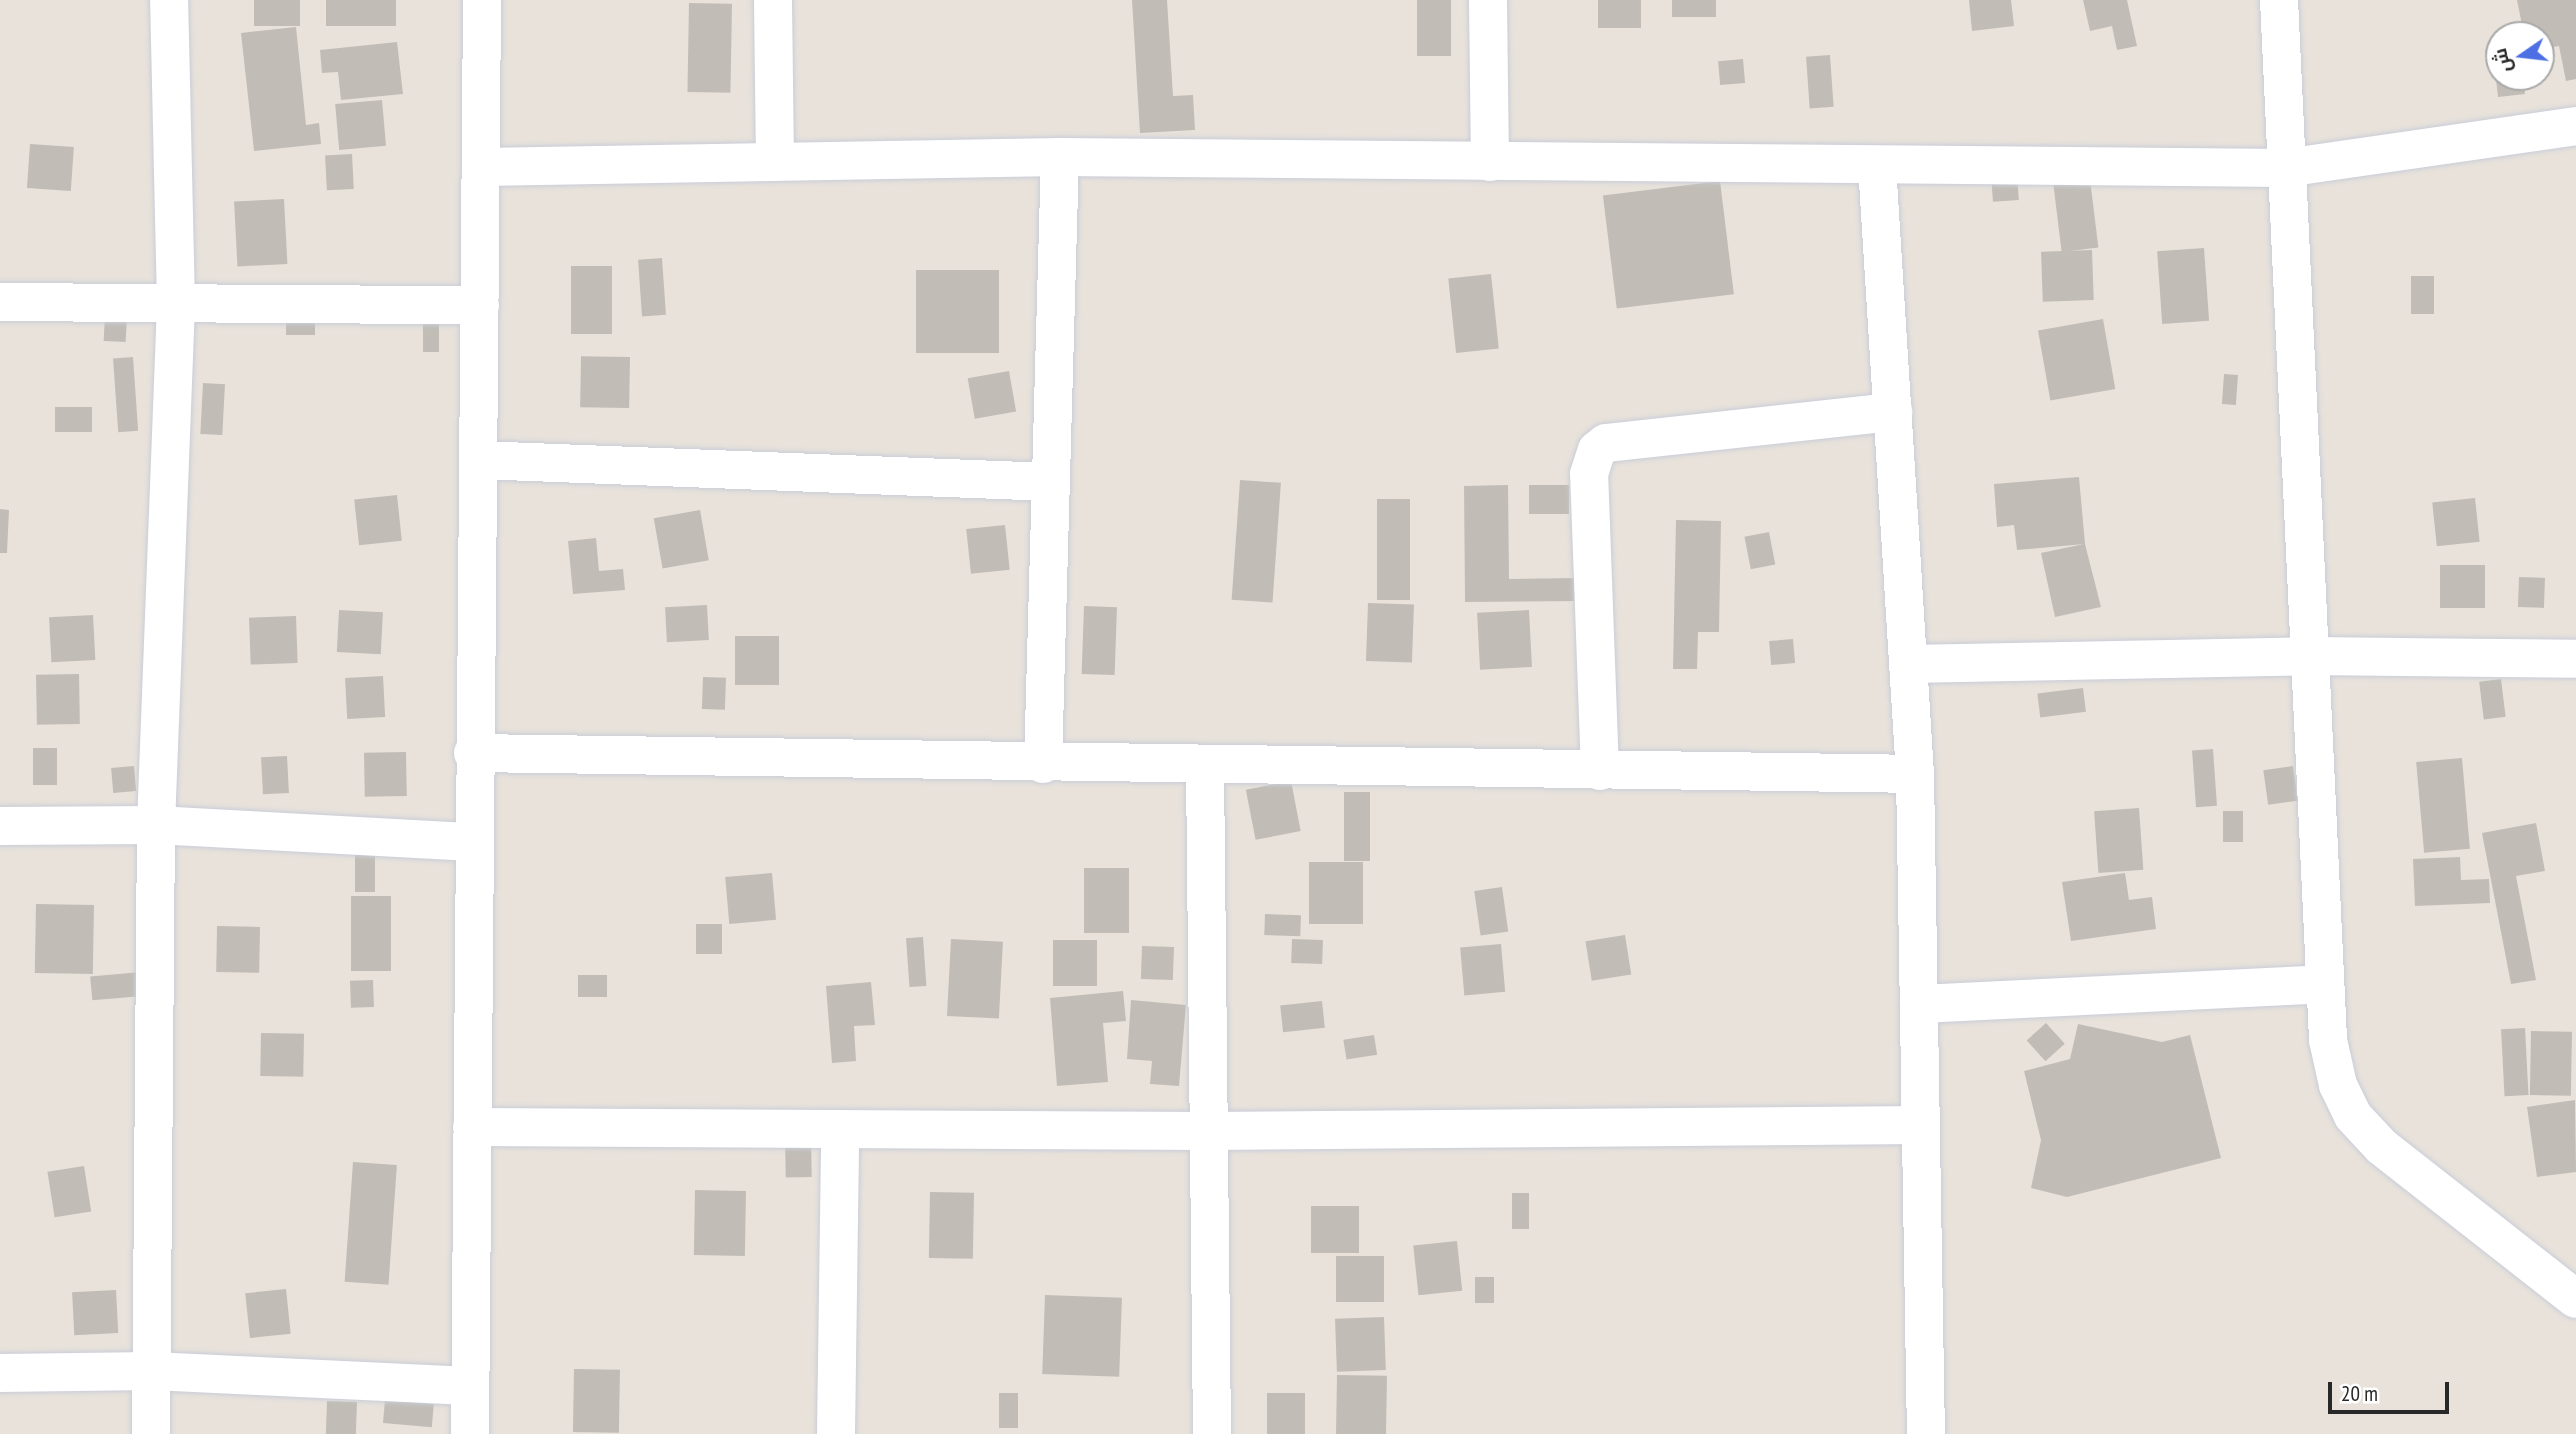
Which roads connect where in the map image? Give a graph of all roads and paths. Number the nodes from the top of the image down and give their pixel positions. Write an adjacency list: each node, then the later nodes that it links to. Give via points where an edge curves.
1 (169, 0): 14 (street)
2 (482, 0): 11 (street)
3 (773, 0): 8 (street)
4 (1488, 0): 9 (street)
5 (2278, 0): 12 (street)
6 (2576, 126): 12 (street)
7 (1059, 157): 8 (street); 9 (street); 18 (street)
8 (775, 159): 11 (street)
9 (1490, 162): 10 (street)
10 (1877, 165): 12 (street); 16 (street)
11 (482, 167): 15 (street)
12 (2286, 169): 19 (street)
13 (0, 302): 14 (street)
14 (176, 303): 15 (street); 27 (street)
15 (480, 305): 17 (street)
16 (1893, 412): 21 (street); 25 (street, via 1606,443 1597,450 1589,474)
17 (478, 460): 18 (street); 22 (street)
18 (1051, 482): 23 (street)
19 (2311, 656): 20 (street); 21 (street); 30 (street)
20 (2576, 659)
21 (1909, 664): 26 (street)
22 (473, 753): 23 (street); 29 (street)
23 (1043, 764): 24 (street)
24 (1205, 767): 25 (street); 35 (street)
25 (1600, 771): 26 (street)
26 (1915, 774): 31 (street)
27 (156, 825): 28 (street); 29 (street); 37 (street)
28 (0, 826)
29 (473, 842): 33 (street)
30 (2325, 984): 31 (street); 36 (street, via 2328,1040 2353,1116 2382,1147)
31 (1919, 1004): 32 (street)
32 (1921, 1125): 35 (street); 44 (street)
33 (472, 1127): 34 (street); 39 (street)
34 (840, 1129): 35 (street); 42 (street)
35 (1209, 1131): 43 (street)
36 (2576, 1299)
37 (152, 1371): 38 (street); 39 (street); 40 (street)
38 (0, 1373)
39 (470, 1386): 41 (street)
40 (150, 1434)
41 (470, 1434)
42 (836, 1434)
43 (1212, 1434)
44 (1926, 1434)

